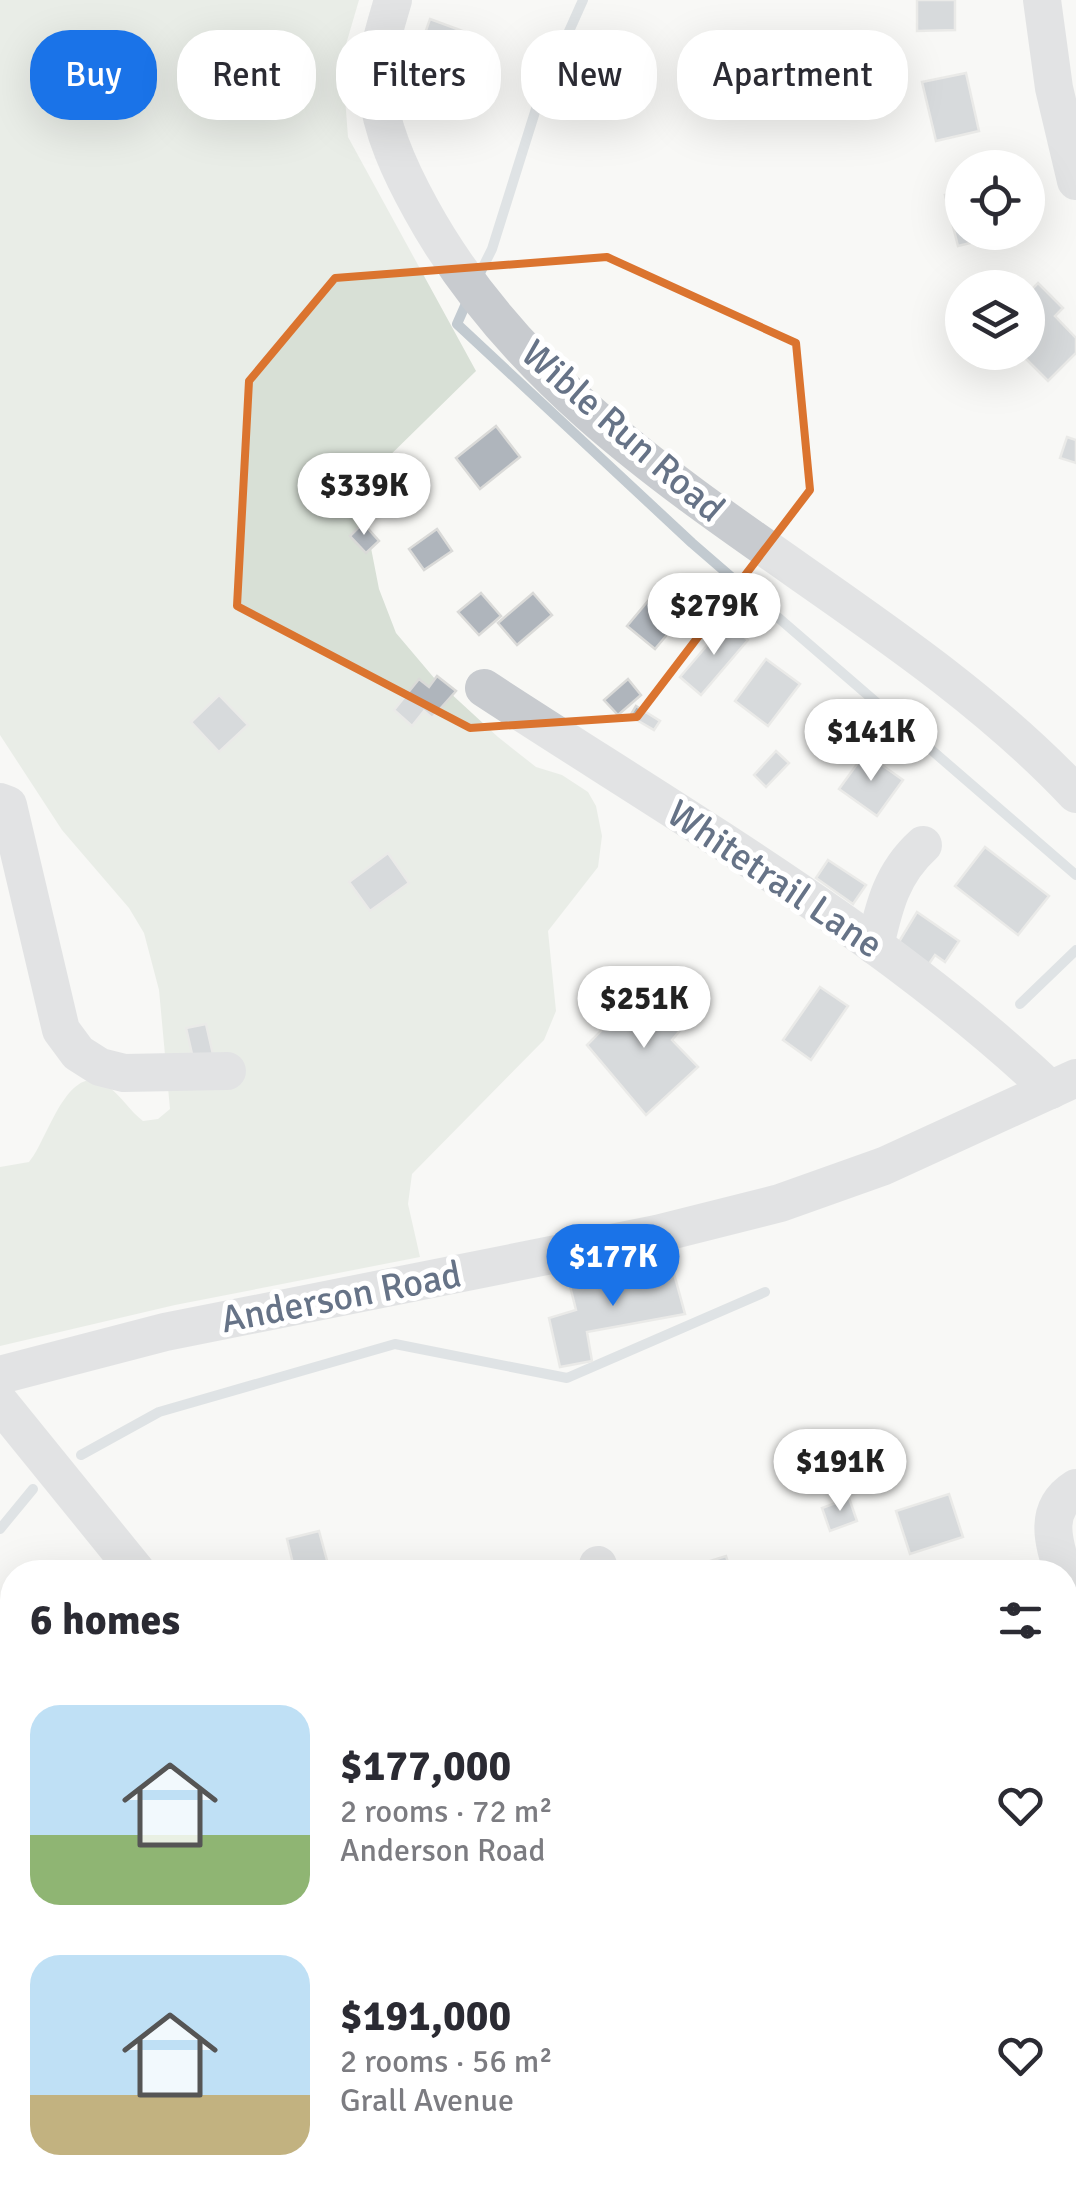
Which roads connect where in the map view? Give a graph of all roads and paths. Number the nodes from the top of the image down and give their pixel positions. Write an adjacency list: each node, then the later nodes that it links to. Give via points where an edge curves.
1 (393, 0): 5 (street, Wible Run Road, via 376,86 382,117 411,191 459,270 512,336 624,442 980,702)
2 (1042, 0): 3 (street)
3 (1076, 181)
4 (484, 688): 8 (street, Whitetrail Lane, via 741,851)
5 (1076, 794)
6 (0, 802): 9 (street, via 8,805 17,834 61,1030 78,1053 124,1073)
7 (924, 845): 8 (street, via 904,862 886,898)
8 (874, 946): 10 (street, Whitetrail Lane, via 1012,1053)
9 (227, 1071)
10 (1064, 1084): 11 (street, Anderson Road, via 884,1166 780,1204 165,1332)
11 (0, 1375)
12 (0, 1403): 14 (street)
13 (1076, 1488): 15 (street, via 1052,1524)
14 (110, 1556)
15 (1060, 1560)

